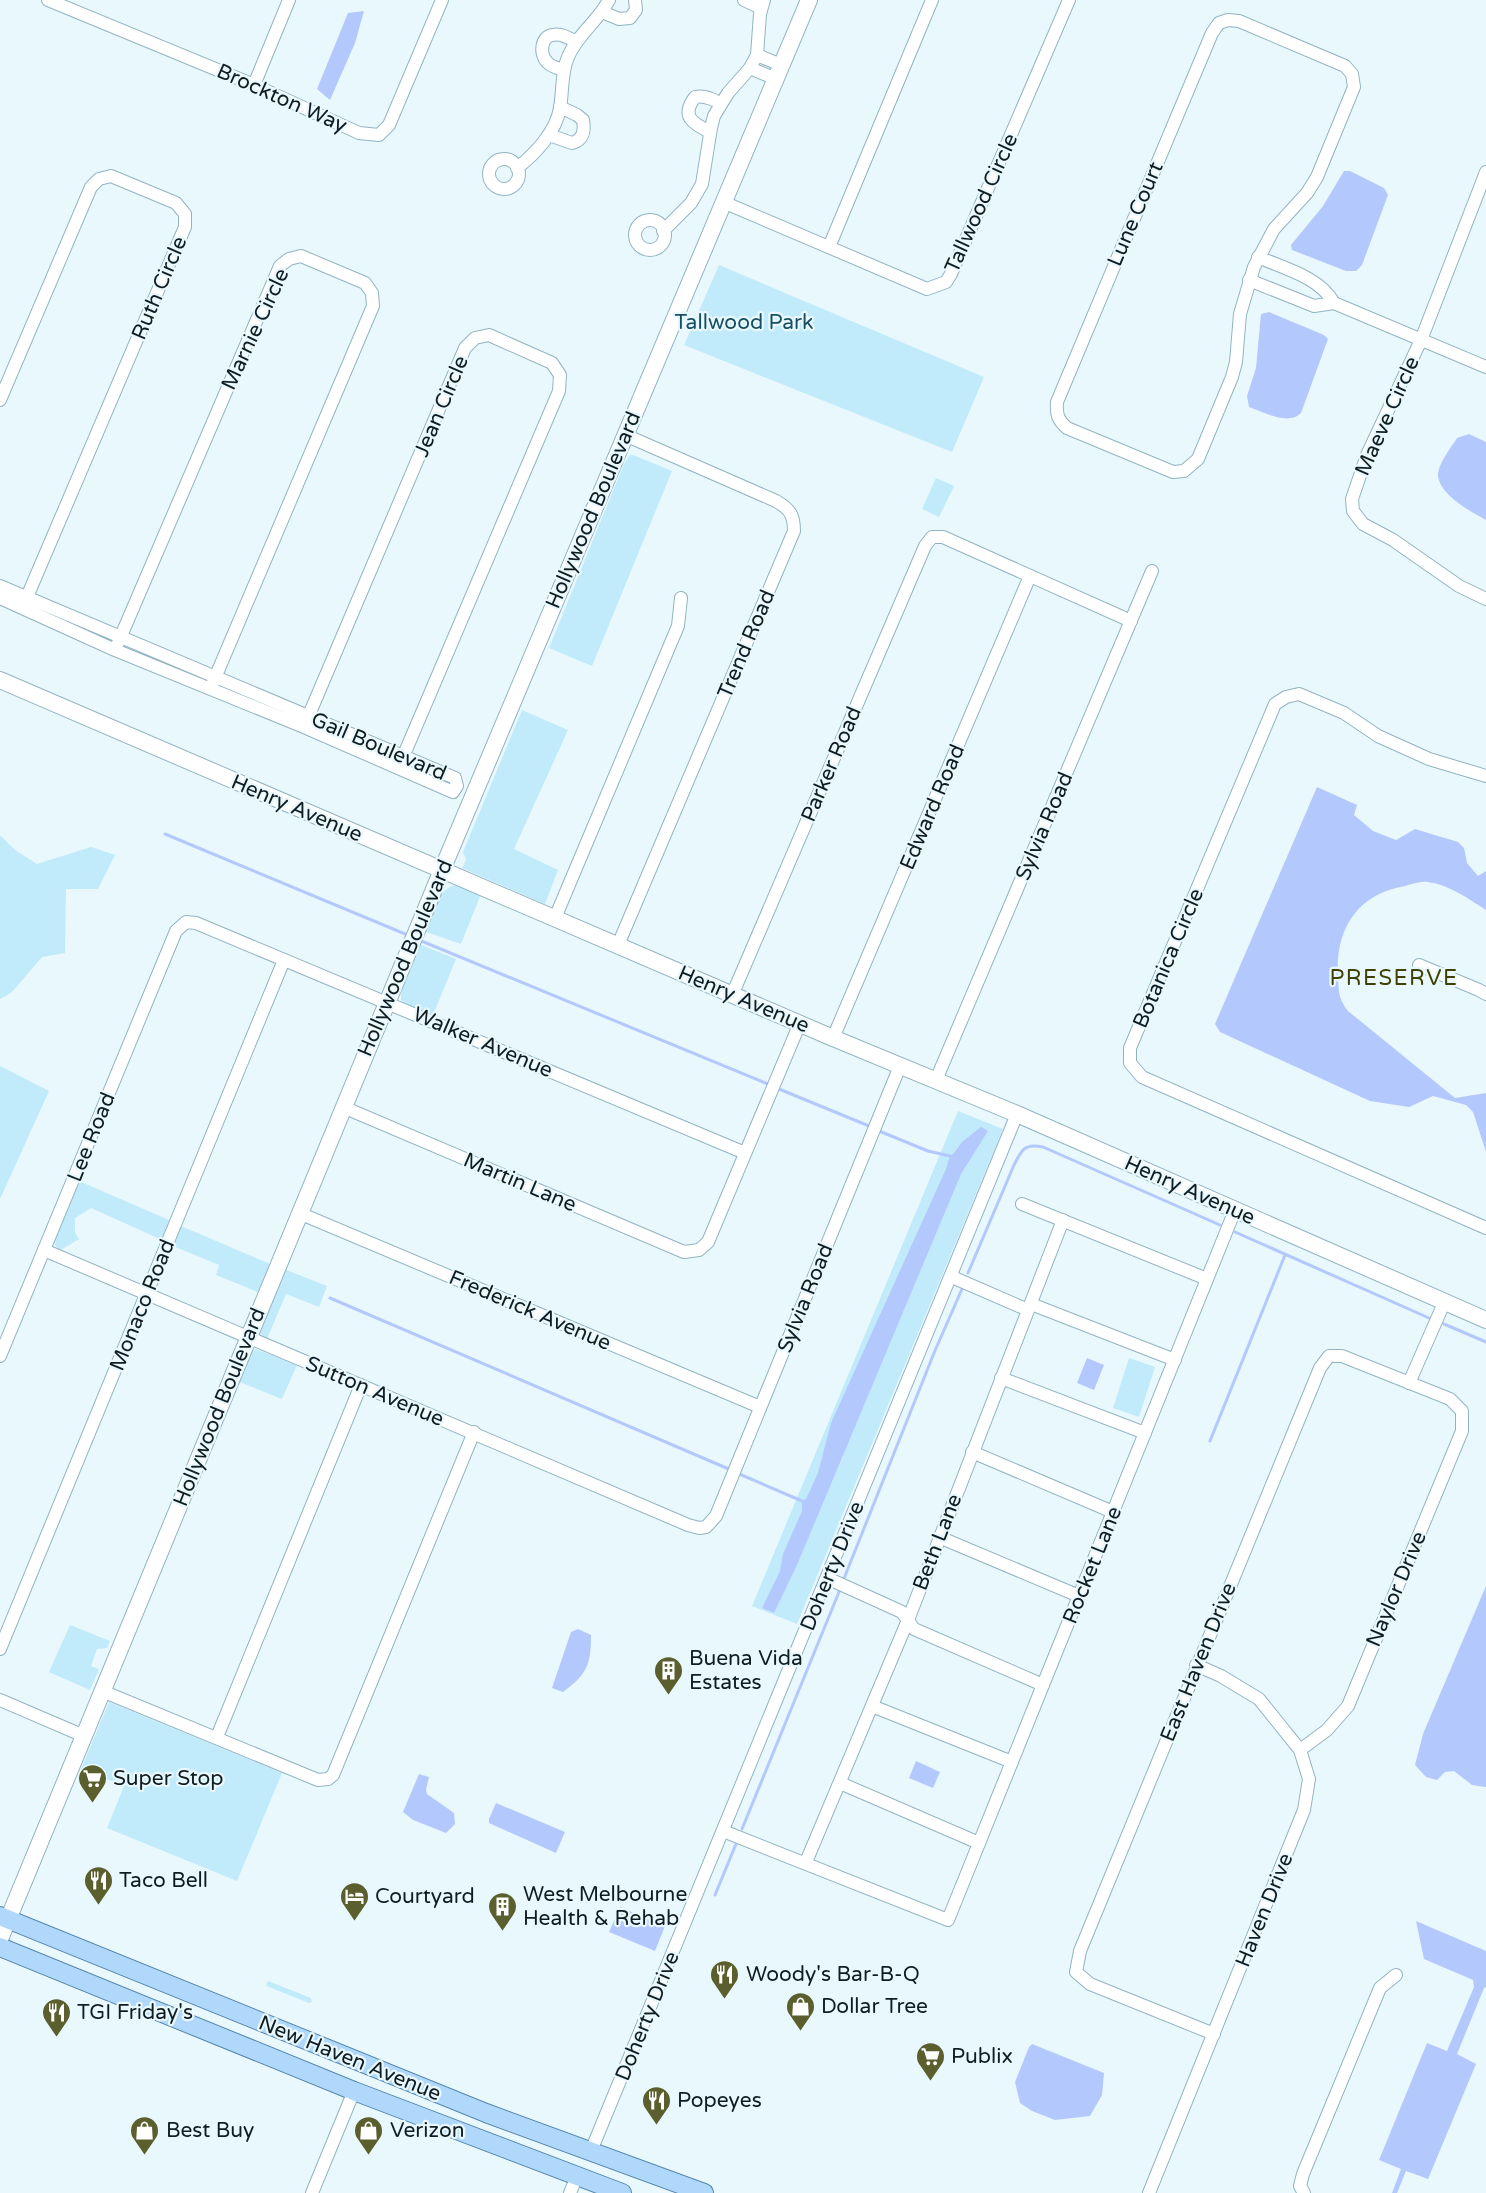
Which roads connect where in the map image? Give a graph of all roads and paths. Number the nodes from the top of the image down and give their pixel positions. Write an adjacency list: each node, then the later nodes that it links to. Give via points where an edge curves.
1 (48, 0): 17 (street, Brockton Way)
2 (289, 0): 17 (street)
3 (442, 0): 17 (street, Brockton Way, via 389,125 379,135 359,133)
4 (609, 0): 11 (street)
5 (635, 0): 11 (street, via 636,10 630,18 619,19)
6 (744, 0): 10 (street)
7 (809, 0): 16 (street, Hollywood Boulevard)
8 (932, 0): 26 (street)
9 (1069, 0): 26 (street, Tallwood Circle, via 946,282 927,289)
10 (763, 4): 13 (street)
11 (602, 12): 12 (street)
12 (576, 42): 15 (street); 15 (street, via 554,34 543,44 548,64)
13 (757, 55): 14 (street); 16 (street)
14 (750, 68): 16 (street); 18 (street)
15 (564, 70): 19 (street)
16 (778, 72): 24 (street, Hollywood Boulevard)
17 (254, 85)
18 (721, 104): 20 (street); 20 (street, via 700,96 689,107 691,121)
19 (560, 107): 21 (street); 21 (street, via 583,120 583,135 572,143)
20 (710, 132): 25 (street, via 702,184 691,203)
21 (549, 135): 22 (street)
22 (517, 168)
23 (1486, 171): 30 (street, Maeve Circle)
24 (723, 202): 26 (street, Tallwood Circle); 33 (street, Hollywood Boulevard)
25 (663, 231)
26 (829, 247)
27 (1258, 257): 28 (street, Lune Court); 28 (street, Lune Court, via 1274,229 1317,177 1354,87 1352,74 1345,66 1239,21 1228,20 1219,23 1212,33 1057,402 1058,420 1067,429 1173,472 1191,466 1198,459 1232,377); 29 (street, via 1315,282)
28 (1249, 280): 29 (street, via 1314,306)
29 (1334, 303): 30 (street)
30 (1421, 340): 31 (street); 39 (street, Maeve Circle, via 1367,454 1352,499 1353,512 1363,524)
31 (1486, 367)
32 (0, 400): 40 (street, Ruth Circle, via 91,187 99,179 111,176 176,203 185,214 185,227)
33 (625, 435): 49 (street, Hollywood Boulevard); 52 (street, Trend Road, via 776,501 794,517 794,531)
34 (1152, 571): 41 (street, Sylvia Road)
35 (1030, 576): 41 (street); 55 (street, Parker Road, via 943,537 932,537 925,546); 59 (street, Edward Road)
36 (0, 586): 40 (street, Gail Boulevard)
37 (681, 597): 50 (street, via 678,626)
38 (0, 598): 40 (street, Gail Boulevard)
39 (1486, 599)
40 (24, 603): 42 (street, Gail Boulevard); 43 (street, Gail Boulevard)
41 (1131, 621): 61 (street, Sylvia Road)
42 (121, 637): 43 (street, Marnie Circle); 45 (street, Gail Boulevard); 45 (street, Marnie Circle, via 280,266 301,256 365,283 372,293 373,306)
43 (115, 650): 45 (street, Gail Boulevard)
44 (0, 680): 49 (street, Henry Avenue)
45 (213, 683): 46 (street, Gail Boulevard)
46 (306, 722): 47 (street, Gail Boulevard); 47 (street, Jean Circle, via 465,348 475,338 489,335 552,363 560,375 559,391)
47 (401, 763)
48 (1486, 776): 69 (street, Botanica Circle, via 1429,759 1378,736 1344,713 1299,694 1275,704 1130,1048 1130,1063 1142,1077)
49 (442, 870): 50 (street, Henry Avenue); 57 (street, Hollywood Boulevard)
50 (555, 918): 52 (street, Henry Avenue)
51 (186, 922): 53 (street, Walker Avenue); 70 (street, Lee Road, via 176,930)
52 (618, 945): 55 (street, Henry Avenue)
53 (284, 960): 57 (street, Walker Avenue); 73 (street, Monaco Road)
54 (1419, 965): 56 (street)
55 (733, 993): 58 (street, Henry Avenue)
56 (1486, 994)
57 (388, 1002): 62 (street, Hollywood Boulevard); 64 (street, Walker Avenue)
58 (800, 1023): 59 (street, Henry Avenue); 64 (street)
59 (833, 1038): 60 (street, Henry Avenue)
60 (900, 1066): 61 (street, Henry Avenue); 83 (street, Sylvia Road)
61 (936, 1080): 63 (street, Henry Avenue)
62 (343, 1107): 64 (street, Martin Lane, via 684,1251 699,1250 708,1242); 67 (street, Hollywood Boulevard)
63 (1017, 1114): 66 (street, Henry Avenue); 71 (street, Doherty Drive)
64 (745, 1154)
65 (1022, 1203): 68 (street)
66 (1235, 1210): 72 (street, Rocket Lane); 74 (street, Henry Avenue)
67 (299, 1213): 77 (street, Hollywood Boulevard); 83 (street, Frederick Avenue)
68 (1063, 1220): 72 (street); 75 (street, Beth Lane)
69 (1486, 1228)
70 (44, 1250): 73 (street, Sutton Avenue); 78 (street, Lee Road)
71 (952, 1277): 75 (street); 90 (street, Doherty Drive)
72 (1207, 1279): 79 (street, Rocket Lane)
73 (146, 1293): 77 (street, Sutton Avenue); 93 (street, Monaco Road)
74 (1444, 1303): 76 (street, Henry Avenue); 81 (street)
75 (1029, 1307): 79 (street); 80 (street, Beth Lane)
76 (1486, 1320)
77 (248, 1337): 82 (street, Sutton Avenue); 96 (street, Hollywood Boulevard)
78 (0, 1356)
79 (1175, 1360): 85 (street, Rocket Lane)
80 (1001, 1377): 85 (street); 86 (street, Beth Lane)
81 (1409, 1383): 94 (street, East Haven Drive, via 1342,1356 1329,1356 1320,1368); 101 (street, Naylor Drive, via 1450,1399 1462,1411 1462,1431 1348,1706 1327,1730)
82 (361, 1385): 84 (street, Sutton Avenue); 100 (street)
83 (760, 1407): 88 (street, Sylvia Road, via 716,1516)
84 (474, 1432): 88 (street, Sutton Avenue, via 688,1525); 100 (street, via 333,1774 318,1780)
85 (1145, 1433): 87 (street, Rocket Lane)
86 (972, 1452): 87 (street); 89 (street, Beth Lane)
87 (1113, 1512): 91 (street, Rocket Lane)
88 (706, 1527)
89 (939, 1537): 91 (street); 92 (street, Beth Lane)
90 (827, 1578): 92 (street, via 902,1612); 104 (street, Doherty Drive)
91 (1079, 1596): 95 (street, Rocket Lane)
92 (908, 1620): 95 (street, via 915,1629); 98 (street, Beth Lane)
93 (0, 1649)
94 (1196, 1665): 101 (street, Haven Drive, via 1259,1699); 111 (street, East Haven Drive, via 1080,1951 1076,1972 1090,1984)
95 (1043, 1685): 102 (street, Rocket Lane)
96 (102, 1691): 99 (street, Hollywood Boulevard); 100 (street)
97 (0, 1700): 99 (street)
98 (872, 1706): 102 (street); 103 (street, Beth Lane)
99 (84, 1736): 107 (street, Hollywood Boulevard)
100 (217, 1737)
101 (1300, 1750): 111 (street, Haven Drive, via 1309,1779 1304,1810)
102 (1012, 1762): 105 (street, Rocket Lane)
103 (840, 1783): 105 (street); 106 (street, Beth Lane)
104 (723, 1830): 106 (street); 116 (street, Doherty Drive)
105 (979, 1843): 106 (street, Rocket Lane, via 948,1920)
106 (806, 1862)
107 (4, 1917): 108 (street, Hollywood Boulevard); 112 (main road, New Haven Avenue)
108 (0, 1939)
109 (0, 1947): 114 (main road, New Haven Avenue)
110 (1396, 1975): 124 (street, via 1380,1988 1303,2174 1300,2186)
111 (1214, 2034): 123 (street, Haven Drive)
112 (368, 2066): 113 (main road, New Haven Avenue); 114 (main road, via 350,2076)
113 (394, 2076): 115 (main road, via 363,2082); 116 (main road, New Haven Avenue)
114 (327, 2079): 115 (main road, New Haven Avenue)
115 (354, 2091): 117 (main road, New Haven Avenue); 120 (street)
116 (591, 2151): 117 (main road, via 567,2163); 118 (main road, New Haven Avenue)
117 (534, 2161): 119 (main road, New Haven Avenue)
118 (626, 2164): 119 (main road, via 587,2168); 122 (main road, New Haven Avenue)
119 (573, 2185): 121 (main road, New Haven Avenue)
120 (312, 2193)
121 (622, 2193)
122 (704, 2193)
123 (1149, 2193)
124 (1304, 2193)

